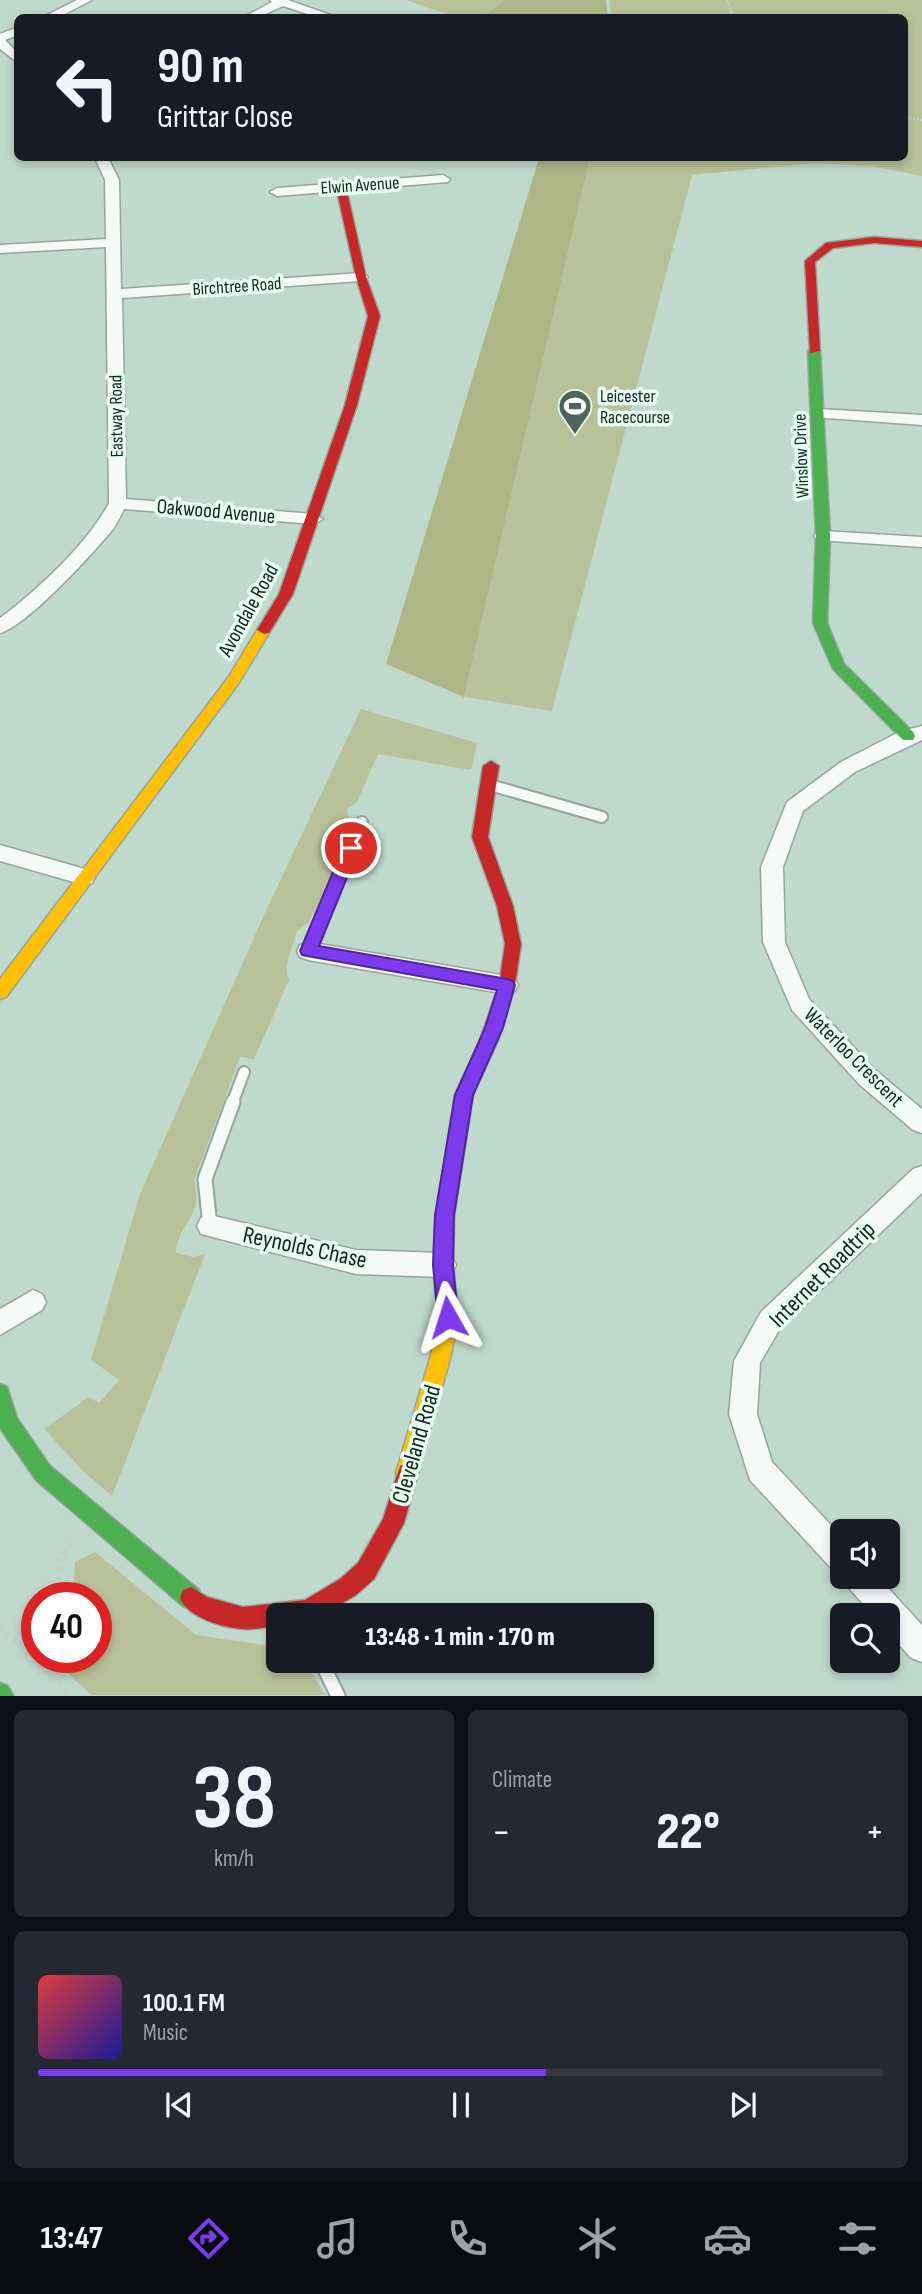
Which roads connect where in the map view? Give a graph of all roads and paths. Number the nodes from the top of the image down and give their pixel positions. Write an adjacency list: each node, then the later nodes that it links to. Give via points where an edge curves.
1 (86, 0): 3 (street)
2 (279, 1): 4 (street); 5 (street)
3 (55, 14)
4 (255, 14)
5 (321, 14)
6 (0, 40): 7 (street)
7 (14, 56)
8 (104, 161): 12 (street, Eastway Road, via 112,180)
9 (443, 179): 10 (street, Elwin Avenue)
10 (341, 187): 11 (street, Elwin Avenue); 15 (street, Avondale Road)
11 (277, 192)
12 (111, 243): 14 (street); 16 (street, Eastway Road)
13 (922, 244): 17 (street, Winslow Drive, via 874,240 830,245 810,261)
14 (0, 249)
15 (361, 277): 16 (street, Birchtree Road); 20 (street, Avondale Road, via 374,316)
16 (114, 294): 19 (street, Eastway Road)
17 (819, 414): 18 (street); 21 (street, Winslow Drive)
18 (922, 420)
19 (117, 503): 20 (street, Oakwood Avenue); 23 (street, via 105,528 28,606)
20 (314, 519): 30 (street, Avondale Road, via 286,594 233,681)
21 (823, 536): 22 (street); 24 (street, Winslow Drive, via 820,623 838,666)
22 (922, 541)
23 (0, 627)
24 (915, 734): 35 (street, Waterloo Crescent, via 848,767 794,807 772,867 774,942 800,1004 867,1077)
25 (491, 766): 26 (street, Cleveland Road)
26 (487, 784): 27 (lane); 32 (street, Cleveland Road, via 480,837 512,934)
27 (603, 817)
28 (362, 822): 31 (lane)
29 (0, 853): 30 (street)
30 (84, 877): 33 (street, Avondale Road)
31 (308, 951): 32 (street)
32 (507, 985): 38 (street, Cleveland Road, via 494,1028 464,1095 445,1215)
33 (0, 992)
34 (244, 1072): 37 (lane, via 205,1179)
35 (922, 1123)
36 (922, 1177): 43 (street, Internet Roadtrip, via 770,1321 747,1361 743,1413 760,1470)
37 (210, 1226): 38 (street, Reynolds Chase, via 356,1262)
38 (443, 1265): 46 (street, Cleveland Road, via 448,1317 441,1355 393,1523 366,1571)
39 (33, 1302): 40 (street)
40 (0, 1322)
41 (0, 1394): 42 (street, Cleveland Road, via 8,1423 43,1474)
42 (91, 1516): 44 (path, via 59,1560); 47 (street, Cleveland Road, via 201,1607 243,1618)
43 (830, 1546)
44 (58, 1582)
45 (869, 1589): 50 (street)
46 (323, 1603)
47 (266, 1616)
48 (0, 1627): 49 (path)
49 (21, 1647)
50 (922, 1647)
51 (47, 1673): 53 (path)
52 (327, 1673): 54 (lane)
53 (70, 1696)
54 (338, 1696)

